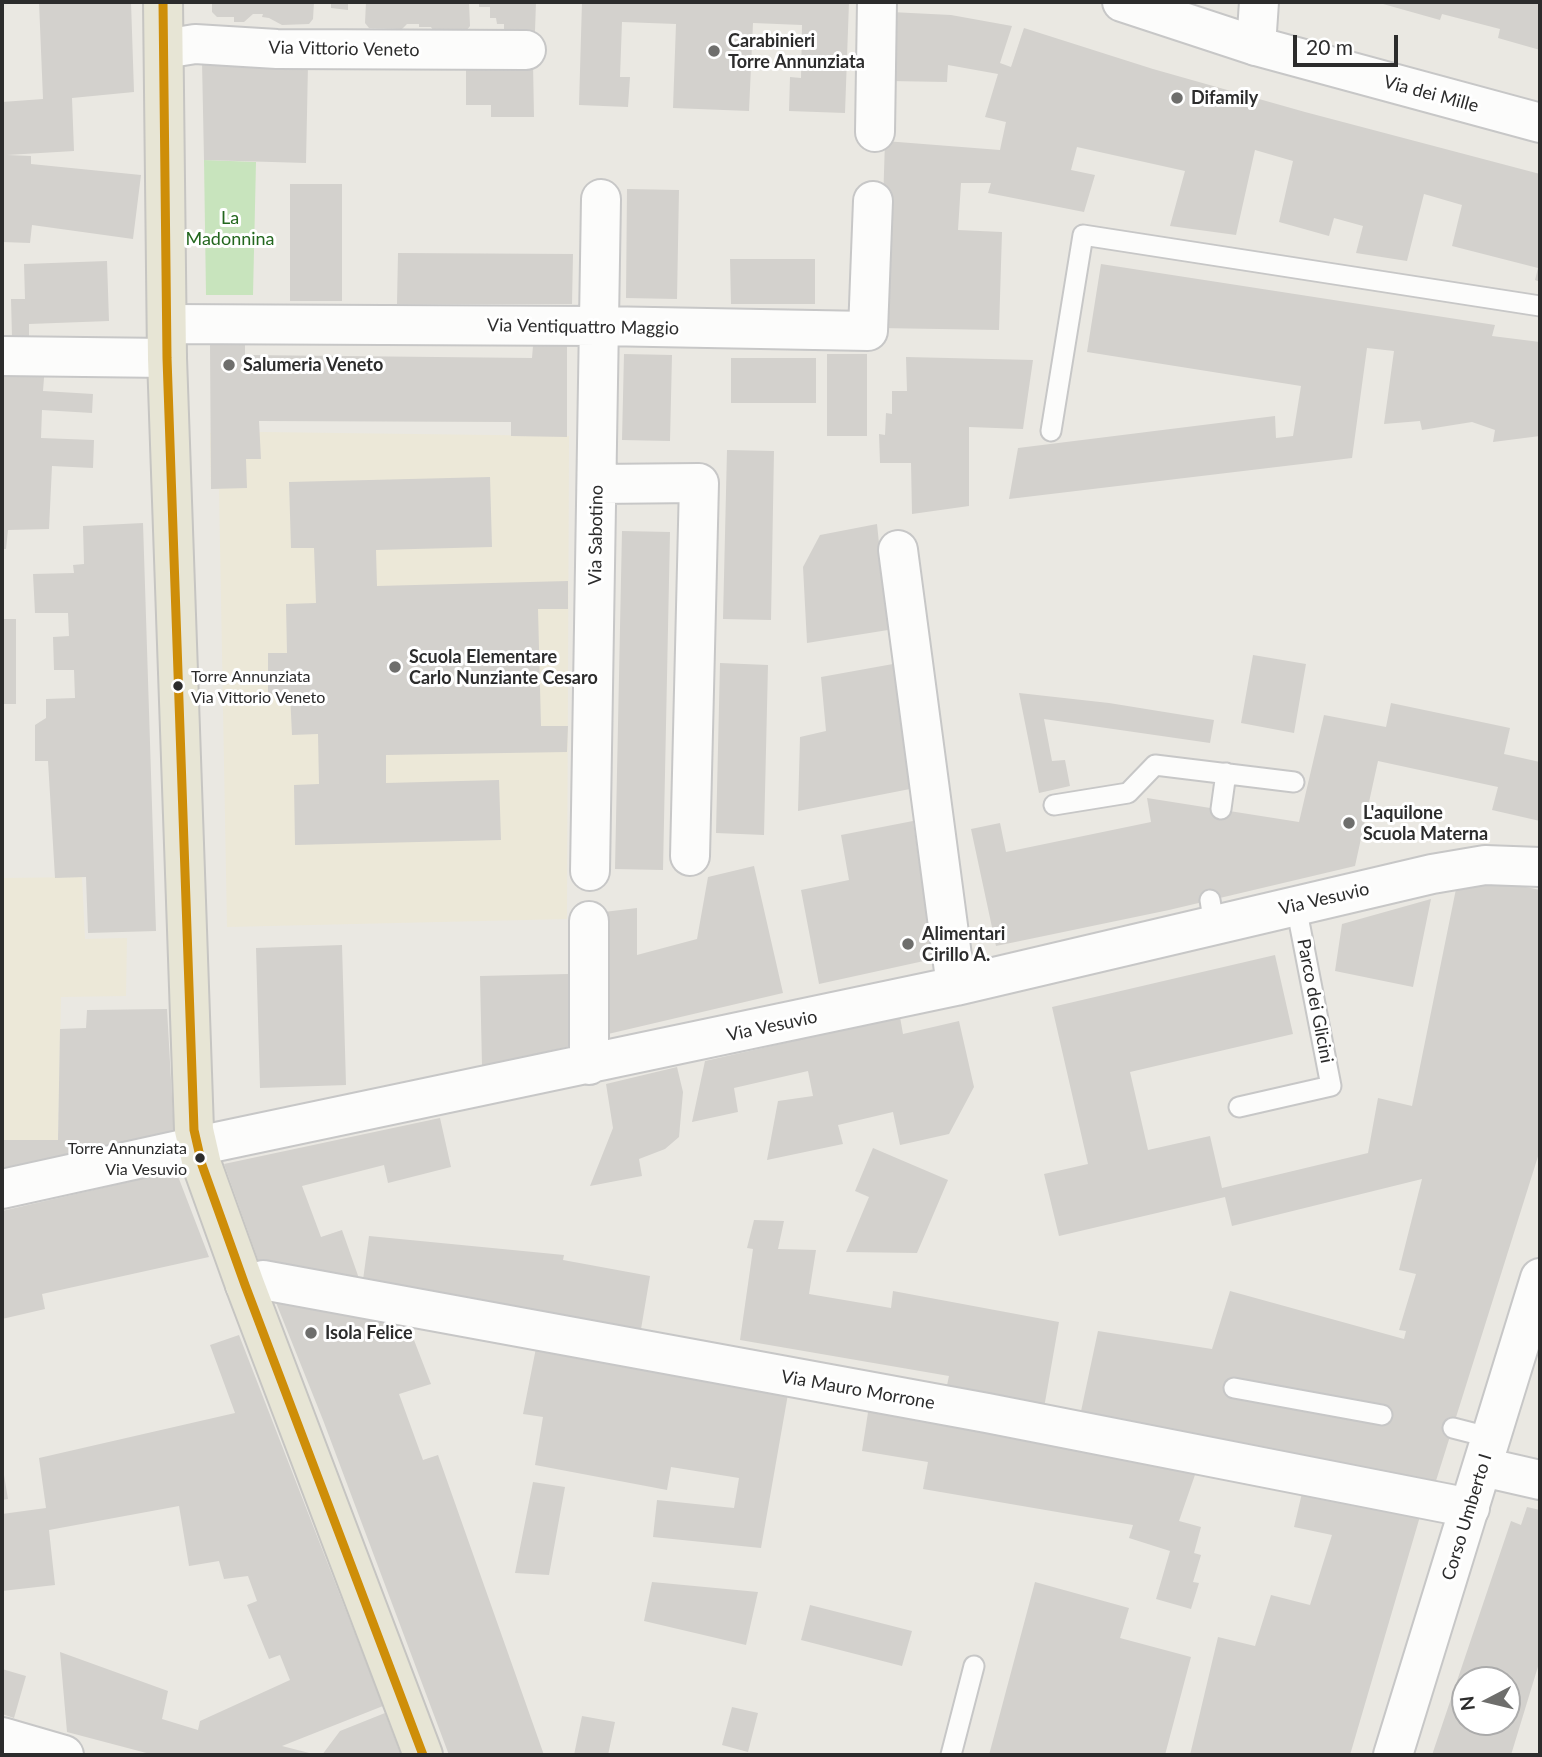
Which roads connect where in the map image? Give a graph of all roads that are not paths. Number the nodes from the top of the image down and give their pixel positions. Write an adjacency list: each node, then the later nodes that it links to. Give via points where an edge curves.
1 (163, 2): 6 (main road)
2 (877, 2): 9 (street)
3 (1122, 2): 5 (street, Via dei Mille)
4 (1259, 2): 5 (street)
5 (1256, 46): 8 (street, Via dei Mille)
6 (164, 49): 7 (street, Via Vittorio Veneto, via 195,44 277,49); 14 (main road)
7 (526, 50)
8 (1540, 123)
9 (875, 132)
10 (601, 199): 13 (street, Via Sabotino)
11 (873, 201): 13 (street, Via Ventiquattro Maggio, via 868,331)
12 (1540, 306): 16 (lane, via 1083,235)
13 (600, 326): 14 (street, Via Ventiquattro Maggio); 17 (street, Via Sabotino)
14 (167, 341): 15 (street, Via Ventiquattro Maggio); 31 (main road)
15 (2, 356)
16 (1051, 431)
17 (597, 484): 23 (street, via 699,483); 25 (street, Via Sabotino)
18 (898, 550): 28 (street)
19 (1226, 774): 20 (lane); 21 (lane, via 1155,765 1128,793); 22 (lane)
20 (1294, 782)
21 (1054, 805)
22 (1221, 809)
23 (690, 856)
24 (1540, 867): 26 (street, Via Vesuvio, via 1485,865)
25 (590, 871)
26 (1296, 906): 28 (street, Via Vesuvio, via 1212,913); 30 (lane, Parco dei Glicini, via 1331,1086)
27 (589, 921): 29 (street)
28 (956, 986): 29 (street, Via Vesuvio)
29 (589, 1065): 31 (street, Via Vesuvio)
30 (1239, 1107)
31 (197, 1146): 32 (street, Via Vesuvio); 34 (main road)
32 (2, 1189)
33 (1540, 1278): 38 (street, Corso Umberto I)
34 (245, 1285): 40 (street, Via Mauro Morrone, via 263,1280); 44 (main road)
35 (1234, 1388): 36 (lane)
36 (1382, 1415)
37 (1453, 1428): 38 (lane)
38 (1488, 1452): 39 (street); 40 (street, Corso Umberto I)
39 (1540, 1480)
40 (1470, 1508): 46 (street, Corso Umberto I)
41 (974, 1666): 45 (lane)
42 (2, 1737): 43 (street)
43 (64, 1755)
44 (423, 1755)
45 (951, 1755)
46 (1393, 1755)

